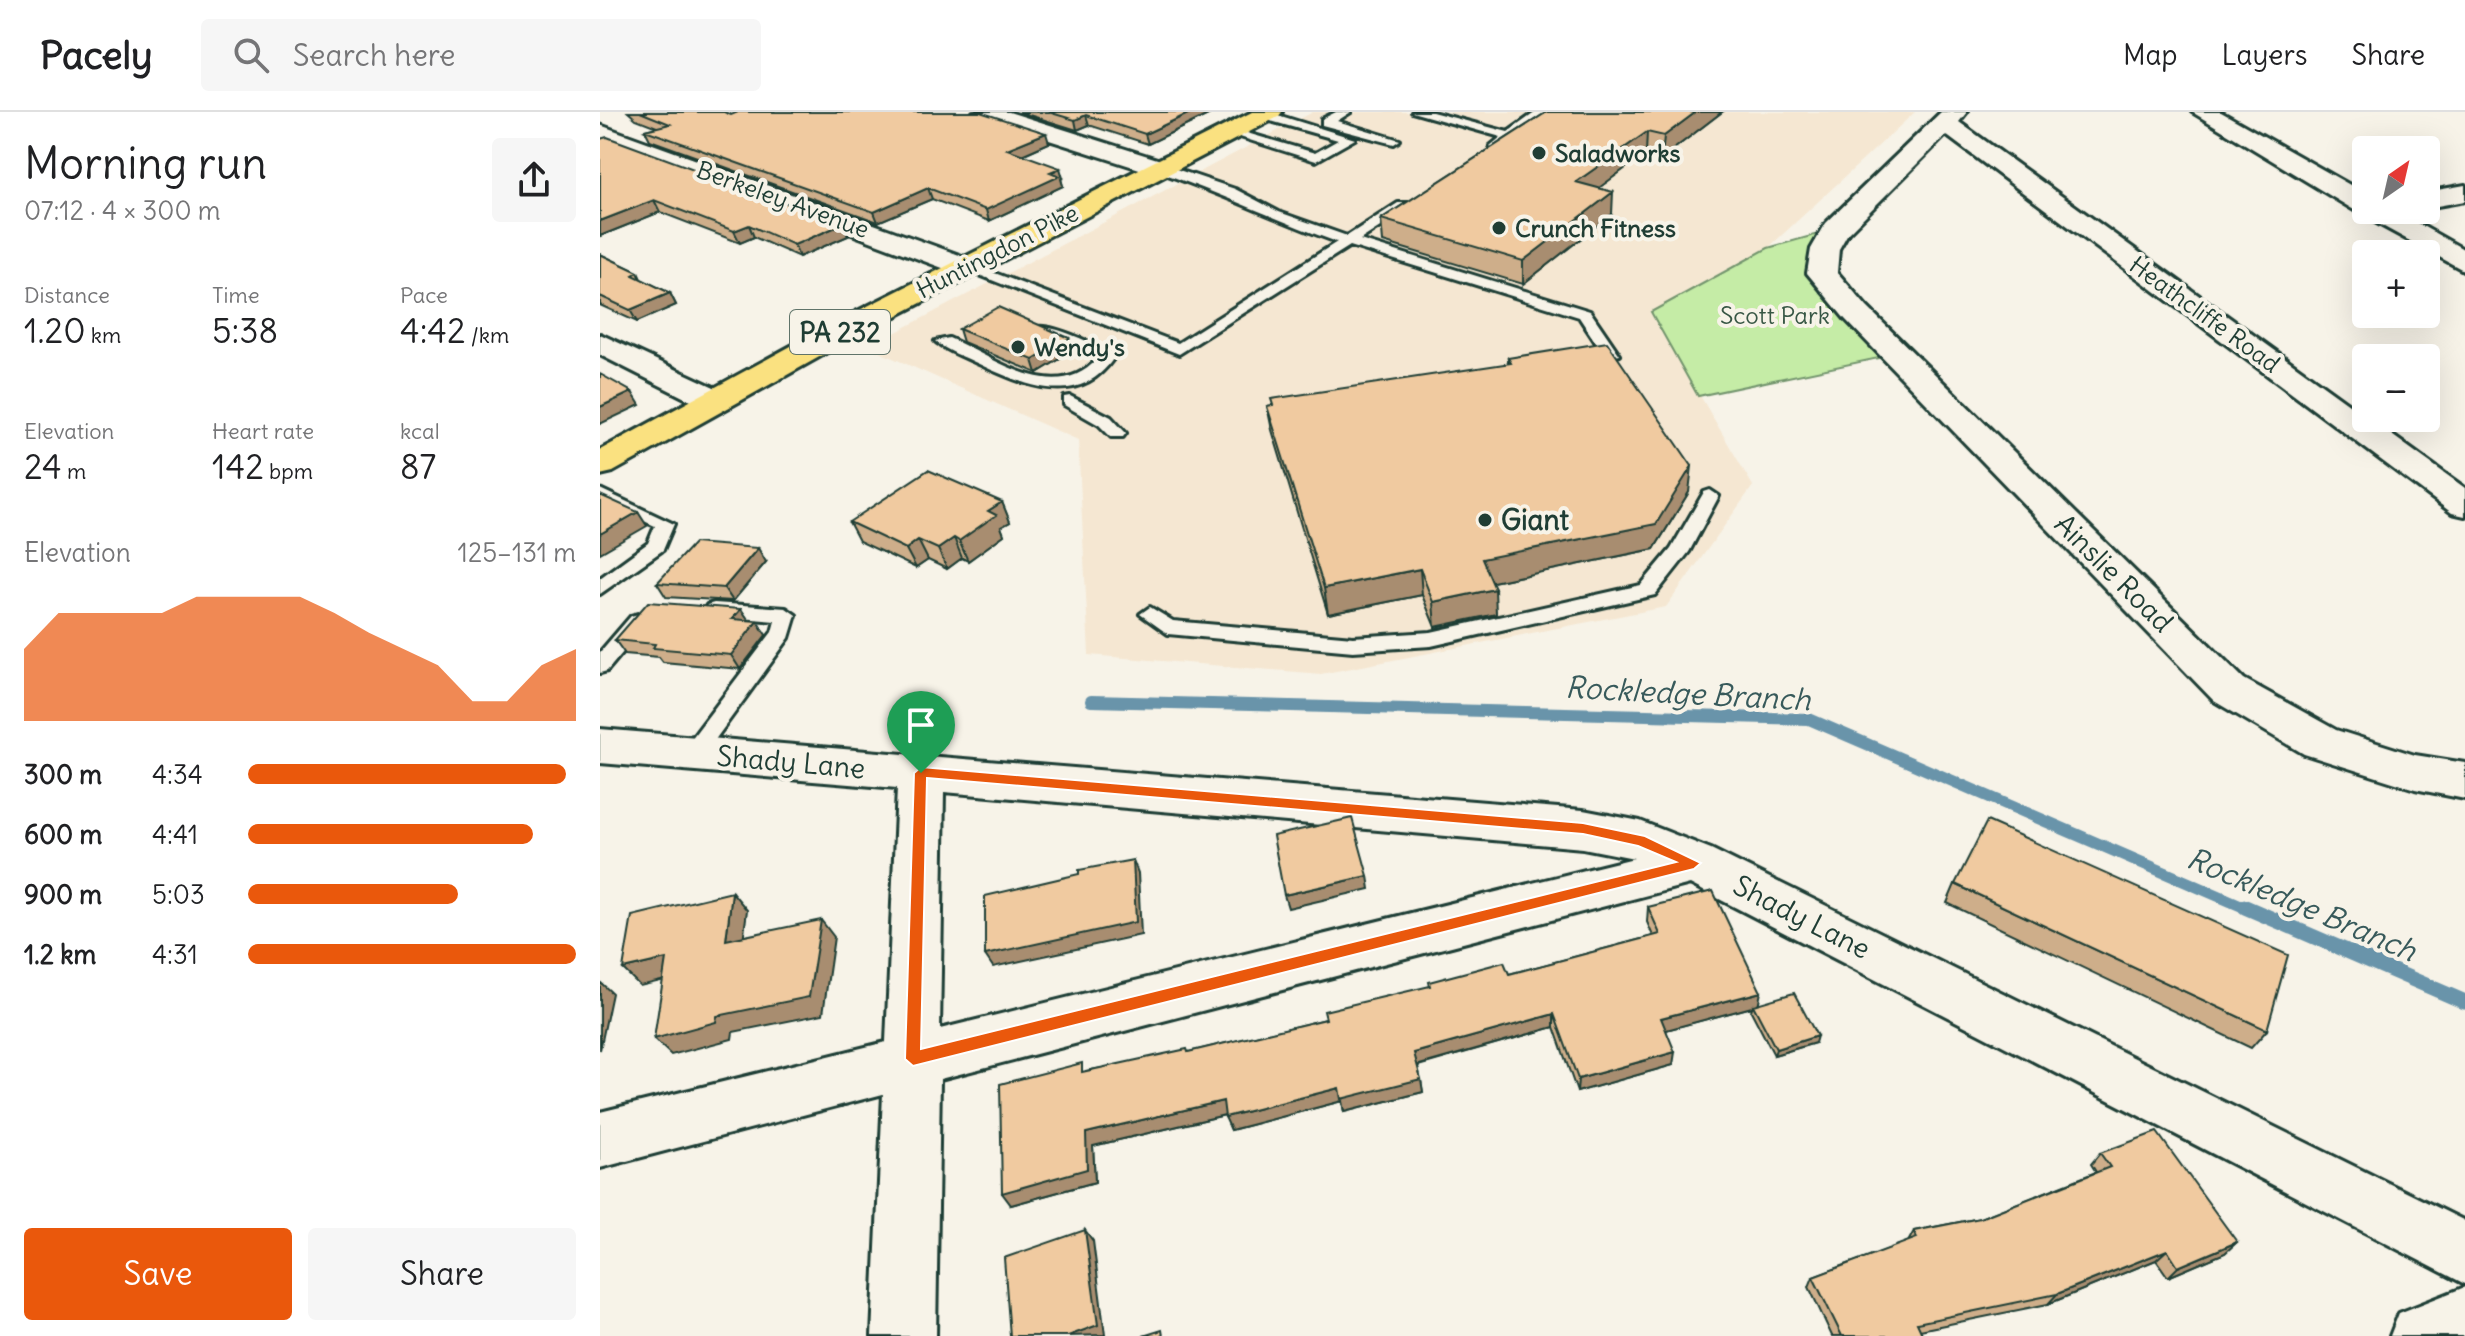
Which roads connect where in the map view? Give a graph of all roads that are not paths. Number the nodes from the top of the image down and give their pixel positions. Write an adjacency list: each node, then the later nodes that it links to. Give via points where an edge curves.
1 (985, 112): 13 (street)
2 (1345, 112): 11 (lane, via 1326,122)
3 (1418, 112): 10 (lane)
4 (1544, 112): 10 (lane)
5 (2204, 112): 15 (street)
6 (1267, 114): 9 (main road, Huntingdon Pike / PA 232); 9 (lane, via 1349,139 1316,157)
7 (1950, 118): 32 (street, Heathcliffe Road); 41 (street, Ainslie Road, via 1836,229 1825,249 1822,273 2229,690 2320,742 2415,772)
8 (600, 132): 21 (street, Berkeley Avenue)
9 (1230, 132): 13 (main road, Huntingdon Pike / PA 232)
10 (1511, 136): 12 (lane)
11 (1394, 140)
12 (1479, 157)
13 (1161, 168): 19 (lane); 21 (main road, Huntingdon Pike / PA 232)
14 (2465, 193): 16 (street)
15 (2352, 197)
16 (2440, 197)
17 (1414, 199): 19 (lane)
18 (2398, 224): 20 (street)
19 (1349, 241): 21 (lane, via 1179,349); 25 (lane, via 1585,314)
20 (2465, 262)
21 (966, 267): 26 (main road, Huntingdon Pike / PA 232)
22 (1024, 320): 23 (lane, via 1101,353 1101,367 1075,381 1050,385)
23 (943, 341)
24 (600, 343): 26 (street)
25 (1612, 355)
26 (715, 400): 29 (main road, Huntingdon Pike / PA 232)
27 (1070, 401): 28 (lane)
28 (1117, 433)
29 (600, 464)
30 (600, 494): 33 (lane, via 665,524 656,546)
31 (1710, 496): 36 (lane, via 1679,552 1648,590 1431,639 1353,644 1168,627)
32 (2465, 505)
33 (600, 588)
34 (651, 606): 37 (lane)
35 (696, 609): 39 (lane, via 786,615 782,633)
36 (1150, 614)
37 (600, 666)
38 (600, 746): 39 (street, Shady Lane)
39 (693, 753): 40 (street, Shady Lane)
40 (921, 773): 42 (street, Shady Lane, via 1583,829 1640,840); 43 (street)
41 (2465, 781)
42 (1694, 863): 43 (street); 45 (street, Shady Lane)
43 (913, 1059): 44 (street); 47 (street)
44 (600, 1140)
45 (2465, 1253)
46 (2465, 1319): 48 (street)
47 (904, 1336)
48 (2422, 1336)

